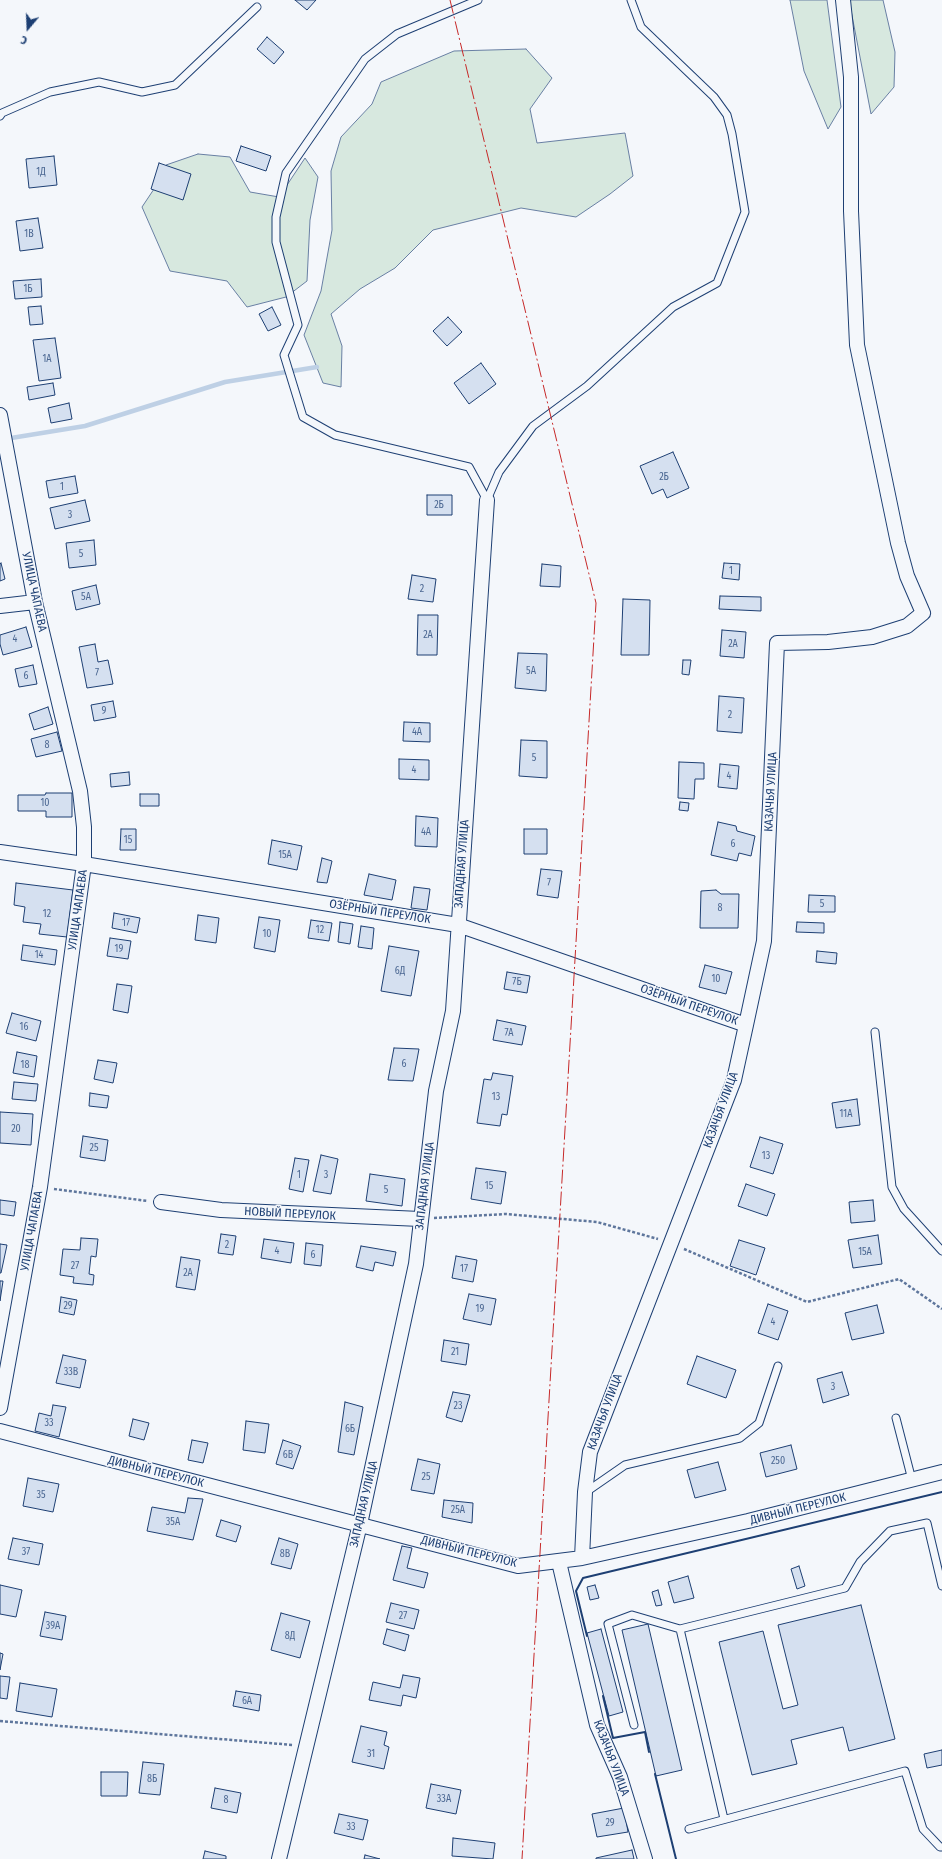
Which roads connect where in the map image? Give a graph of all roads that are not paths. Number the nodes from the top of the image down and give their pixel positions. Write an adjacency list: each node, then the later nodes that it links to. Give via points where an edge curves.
1 (478, 0): 7 (lane, via 397,34 364,59 286,173 276,217 276,242 298,326 284,355 303,417 335,435 469,467)
2 (632, 0): 7 (lane, via 641,27 714,97 727,115 745,212 717,283 673,307 587,386 533,426 499,472)
3 (842, 0): 13 (street, КАЗАЧЬЯ УЛИЦА, via 851,77 851,211 857,345 898,543 907,576 923,613 907,626 872,637 828,642 777,643 764,941)
4 (257, 7): 5 (lane, via 175,85 142,92 99,82 50,92)
5 (0, 116)
6 (0, 415): 8 (street, УЛИЦА ЧАПАЕВА)
7 (487, 500): 12 (street, ЗАПАДНАЯ УЛИЦА)
8 (35, 602): 9 (street); 11 (street, УЛИЦА ЧАПАЕВА, via 80,791 84,827)
9 (0, 606)
10 (0, 852): 11 (street, ОЗЁРНЫЙ ПЕРЕУЛОК)
11 (84, 864): 12 (street, ОЗЁРНЫЙ ПЕРЕУЛОК); 19 (street, УЛИЦА ЧАПАЕВА, via 40,1187)
12 (458, 925): 13 (street, ОЗЁРНЫЙ ПЕРЕУЛОК); 16 (street, ЗАПАДНАЯ УЛИЦА, via 453,1011 436,1091)
13 (746, 1025): 24 (street, КАЗАЧЬЯ УЛИЦА, via 734,1080 590,1452)
14 (875, 1032): 17 (lane, via 892,1187 904,1209)
15 (160, 1202): 16 (street, НОВЫЙ ПЕРЕУЛОК, via 221,1210)
16 (420, 1219): 25 (street, ЗАПАДНАЯ УЛИЦА, via 416,1264)
17 (942, 1251)
18 (778, 1366): 24 (lane, via 759,1423 740,1438 625,1465)
19 (0, 1408)
20 (896, 1418): 23 (lane)
21 (0, 1432): 25 (street, ДИВНЫЙ ПЕРЕУЛОК)
22 (942, 1472): 23 (street, ДИВНЫЙ ПЕРЕУЛОК)
23 (912, 1480): 26 (street, ДИВНЫЙ ПЕРЕУЛОК, via 748,1521)
24 (585, 1492): 26 (street, КАЗАЧЬЯ УЛИЦА)
25 (360, 1524): 27 (street, ДИВНЫЙ ПЕРЕУЛОК, via 518,1566); 34 (street, ЗАПАДНАЯ УЛИЦА)
26 (582, 1558): 27 (street, ДИВНЫЙ ПЕРЕУЛОК)
27 (559, 1562): 35 (street, КАЗАЧЬЯ УЛИЦА, via 597,1725 620,1777)
28 (942, 1586): 29 (lane, via 926,1523 890,1531 860,1562 845,1588)
29 (680, 1629): 30 (lane, via 632,1615 608,1624); 31 (lane)
30 (634, 1725)
31 (724, 1819): 32 (lane); 33 (lane, via 905,1771 923,1829)
32 (689, 1829)
33 (942, 1847)
34 (279, 1859)
35 (645, 1859)

